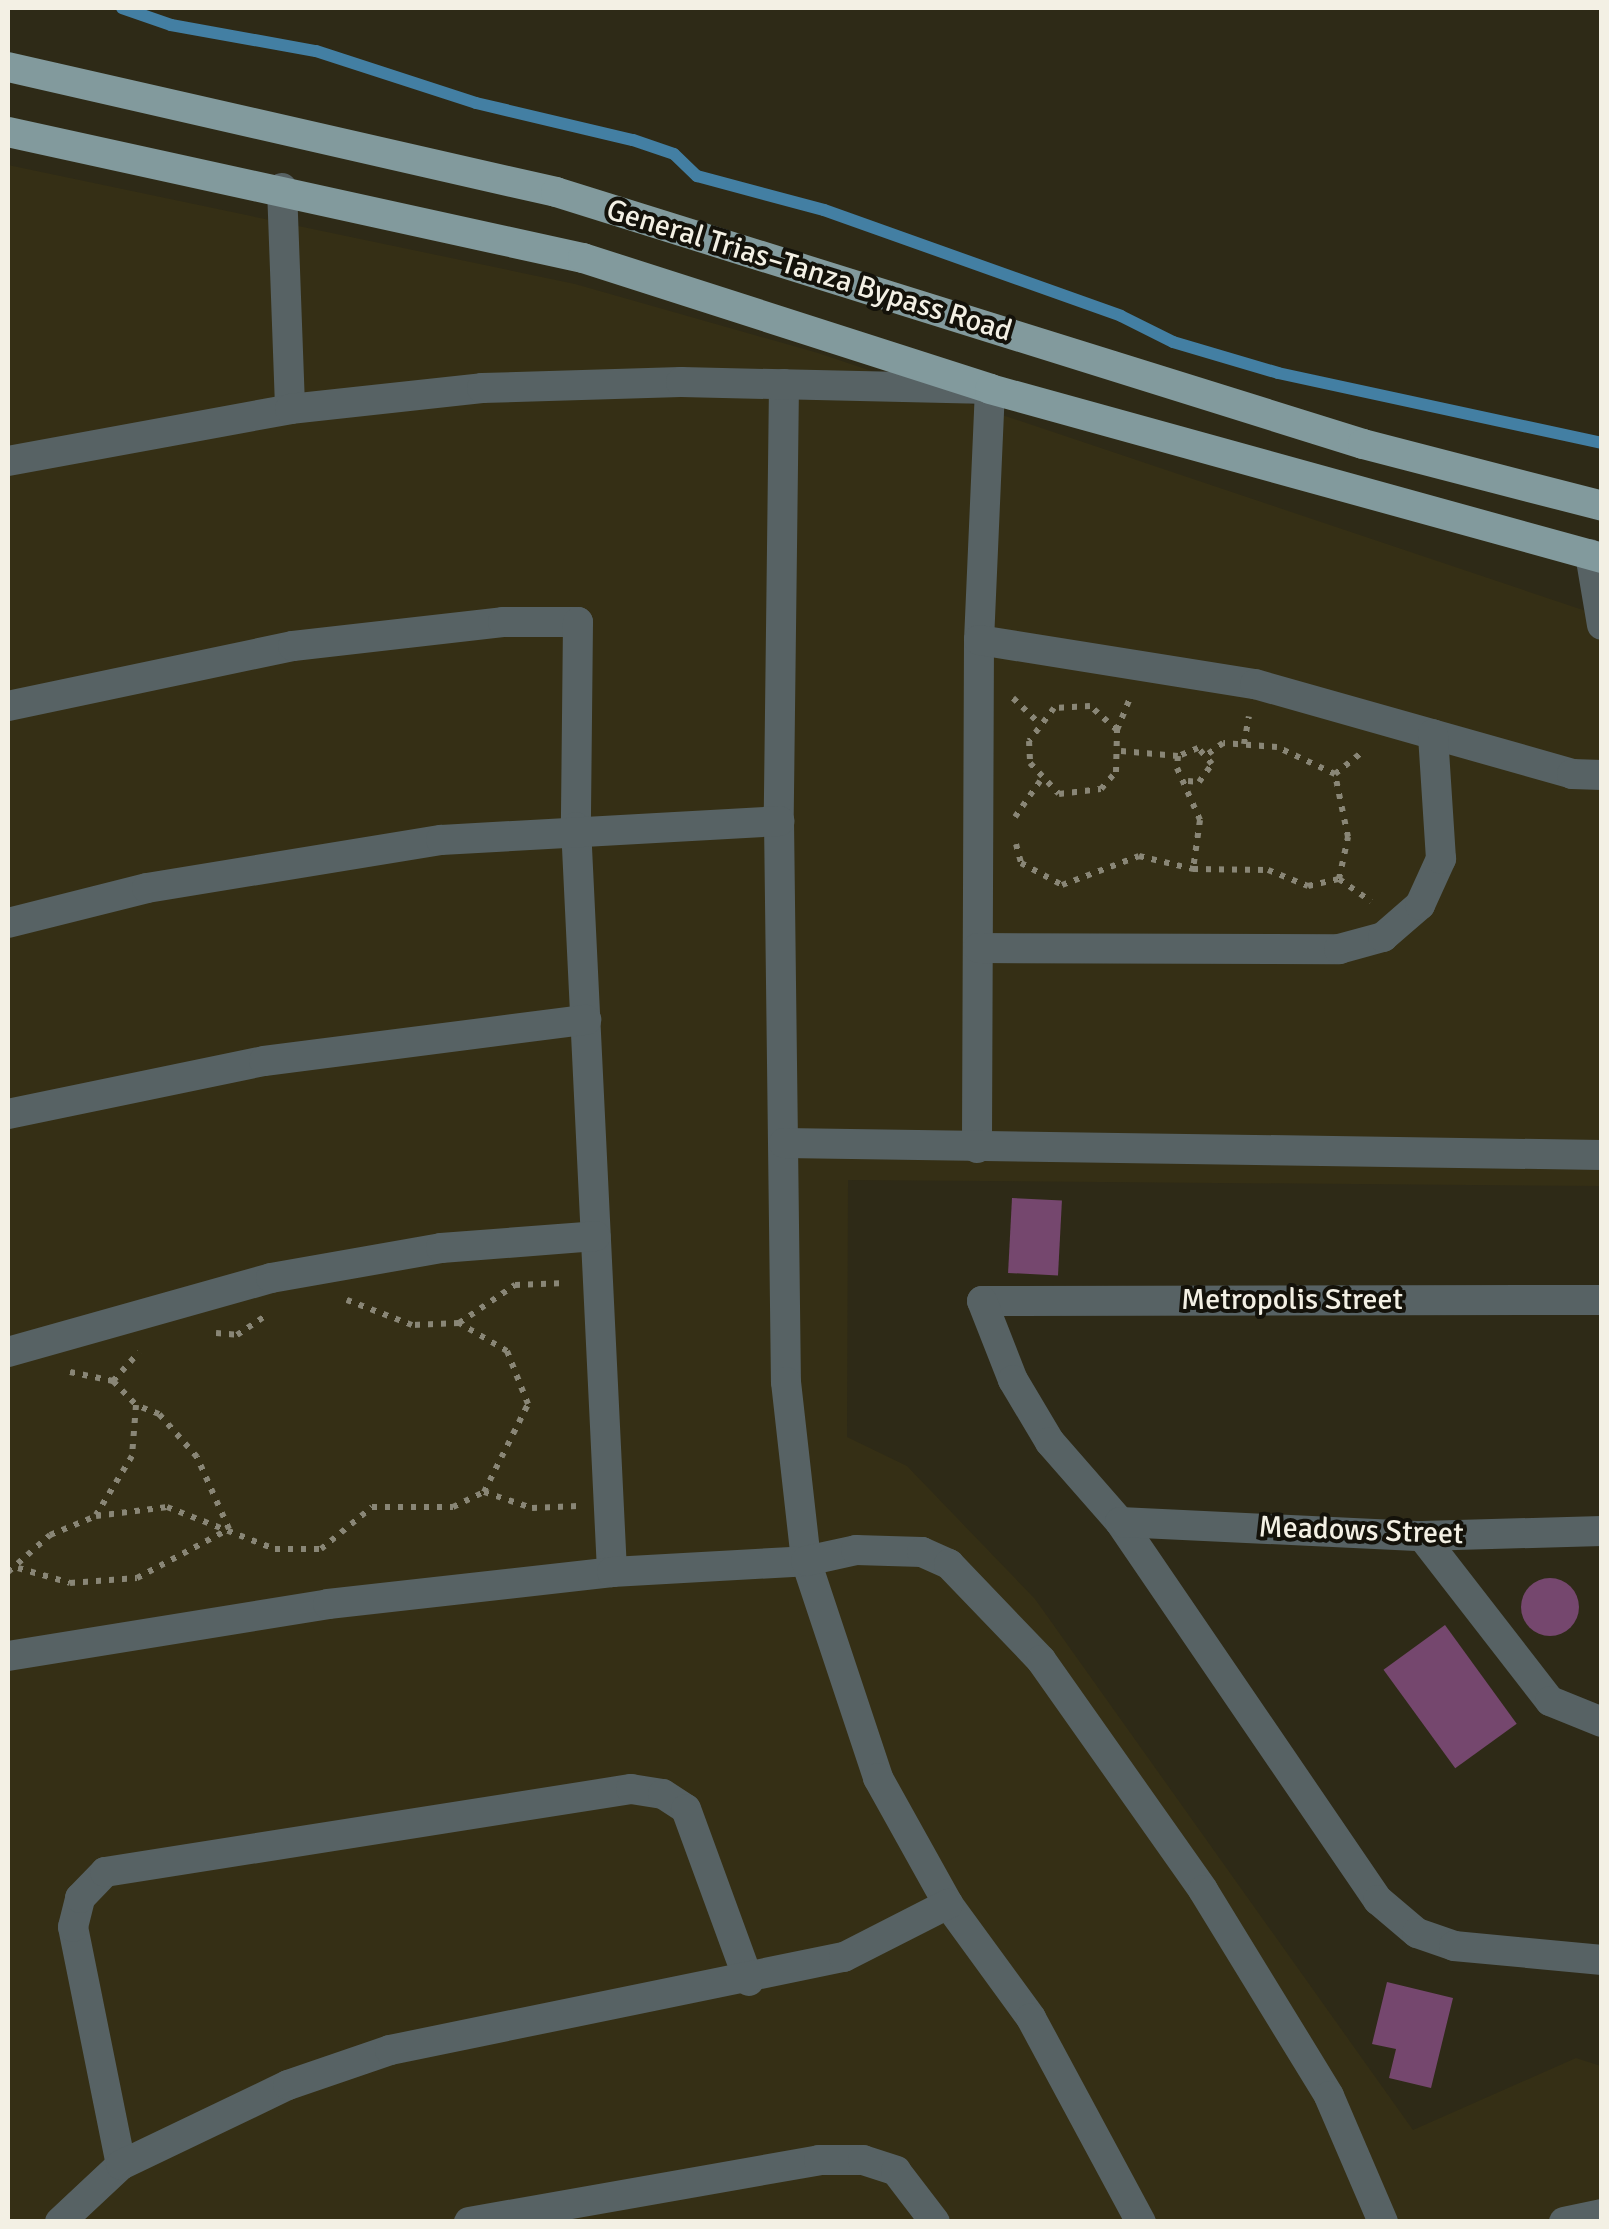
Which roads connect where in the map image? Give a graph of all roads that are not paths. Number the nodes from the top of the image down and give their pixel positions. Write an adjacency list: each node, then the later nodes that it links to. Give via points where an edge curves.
1 (8, 67): 8 (main road, General Trias–Tanza Bypass Road, via 556,192 1363,444)
2 (8, 132): 3 (main road, General Trias–Tanza Bypass Road)
3 (282, 188): 5 (main road, General Trias–Tanza Bypass Road, via 583,258); 6 (street)
4 (784, 384): 5 (street); 6 (street, via 482,388); 15 (street)
5 (990, 389): 9 (main road, General Trias–Tanza Bypass Road); 11 (street)
6 (290, 409): 7 (street)
7 (8, 461)
8 (1602, 506)
9 (1596, 556): 10 (street)
10 (1602, 625)
11 (978, 640): 13 (street, via 1200,673); 18 (street)
12 (8, 706): 16 (street, via 293,646 503,622 578,622)
13 (1433, 734): 14 (street, via 1572,774); 18 (street, via 1440,859 1420,905 1383,937 1339,950)
14 (1602, 775)
15 (778, 821): 16 (street); 21 (street)
16 (576, 827): 17 (street, via 441,840 147,888); 19 (street)
17 (8, 923)
18 (978, 948): 22 (street)
19 (586, 1020): 20 (street, via 264,1061); 24 (street)
20 (8, 1114)
21 (784, 1144): 22 (street); 30 (street, via 786,1382)
22 (977, 1148): 23 (street)
23 (1602, 1155)
24 (596, 1236): 26 (street, via 441,1248 271,1278); 31 (street)
25 (1602, 1300): 27 (street, Metropolis Street, via 982,1301 1013,1380 1050,1442)
26 (8, 1352)
27 (1120, 1522): 29 (street, Meadows Street); 35 (street, via 1378,1900 1417,1933 1454,1946)
28 (1602, 1530): 29 (street, Meadows Street)
29 (1422, 1536): 33 (street, via 1550,1701)
30 (806, 1561): 31 (street); 34 (street, via 878,1778); 43 (street, via 856,1550 935,1558 987,1599 1041,1660 1284,2017 1329,2096)
31 (612, 1572): 32 (street, via 151,1628)
32 (8, 1656)
33 (1602, 1722)
34 (948, 1904): 36 (street, via 844,1957); 42 (street, via 1031,2018)
35 (1602, 1960)
36 (749, 1982): 37 (street, via 390,2050 194,2124); 37 (street, via 686,1809 663,1794 631,1789 105,1872 80,1898 72,1927)
37 (120, 2165): 39 (street)
38 (1602, 2214): 44 (street)
39 (60, 2222)
40 (469, 2222): 41 (street, via 819,2160 863,2160 896,2171)
41 (934, 2222)
42 (1141, 2222)
43 (1383, 2222)
44 (1564, 2222)

